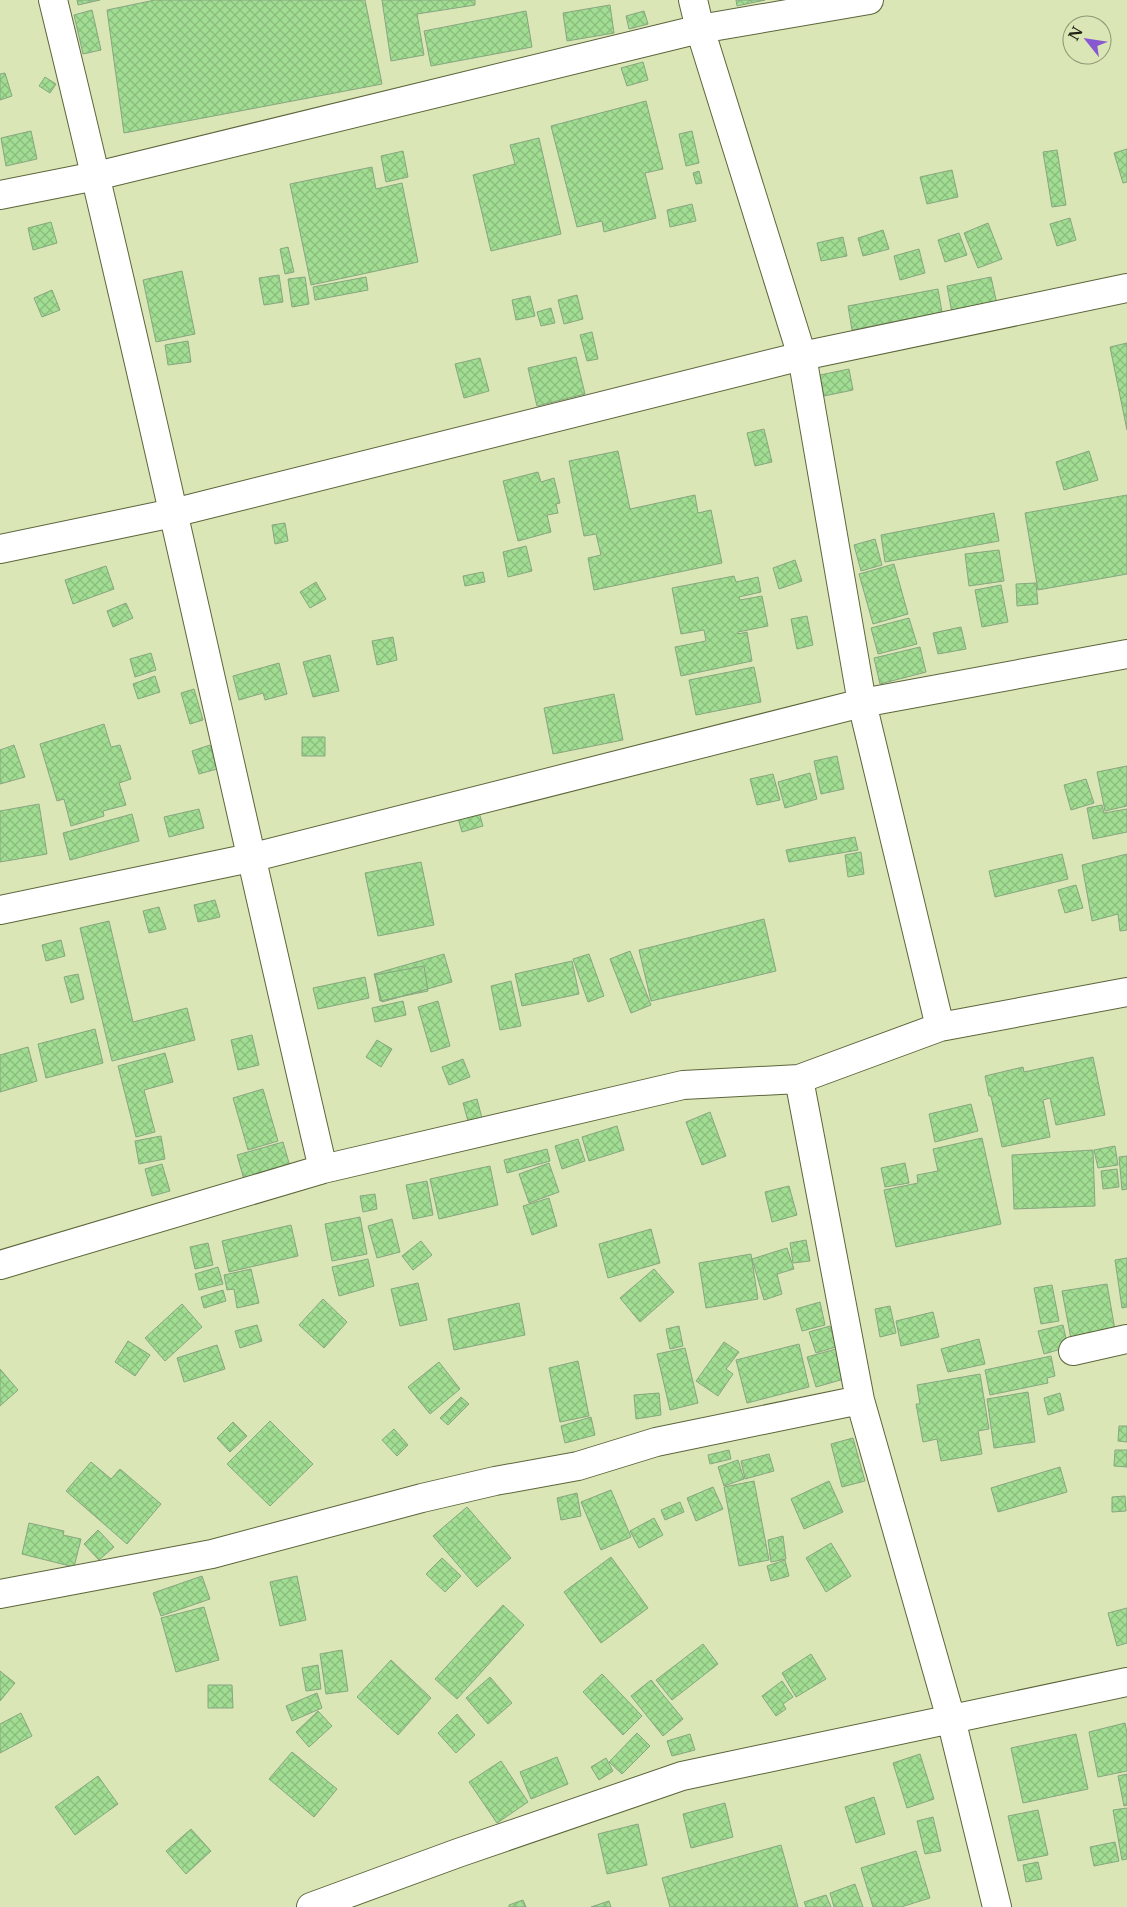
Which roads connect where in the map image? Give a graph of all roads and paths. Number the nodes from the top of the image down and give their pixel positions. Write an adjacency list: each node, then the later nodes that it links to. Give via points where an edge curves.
1 (52, 0): 5 (street)
2 (693, 0): 4 (street)
3 (869, 0): 4 (street)
4 (700, 29): 5 (street); 8 (street)
5 (96, 176): 6 (street); 9 (street)
6 (0, 196)
7 (1127, 288): 8 (street)
8 (802, 356): 9 (street); 12 (street)
9 (173, 513): 10 (street); 13 (street)
10 (0, 549)
11 (1127, 654): 12 (street)
12 (862, 703): 13 (street); 16 (street)
13 (250, 858): 14 (street); 18 (street)
14 (0, 910)
15 (1127, 992): 16 (street)
16 (940, 1027): 17 (street)
17 (799, 1079): 18 (street, via 682,1085); 22 (street)
18 (323, 1169): 19 (street)
19 (0, 1265)
20 (1127, 1339): 21 (street)
21 (1073, 1351)
22 (860, 1400): 23 (street, via 656,1442 578,1466 422,1498 212,1554); 25 (street)
23 (0, 1594)
24 (1127, 1682): 25 (street)
25 (952, 1719): 26 (street, via 682,1776); 27 (street)
26 (311, 1907)
27 (997, 1907)

